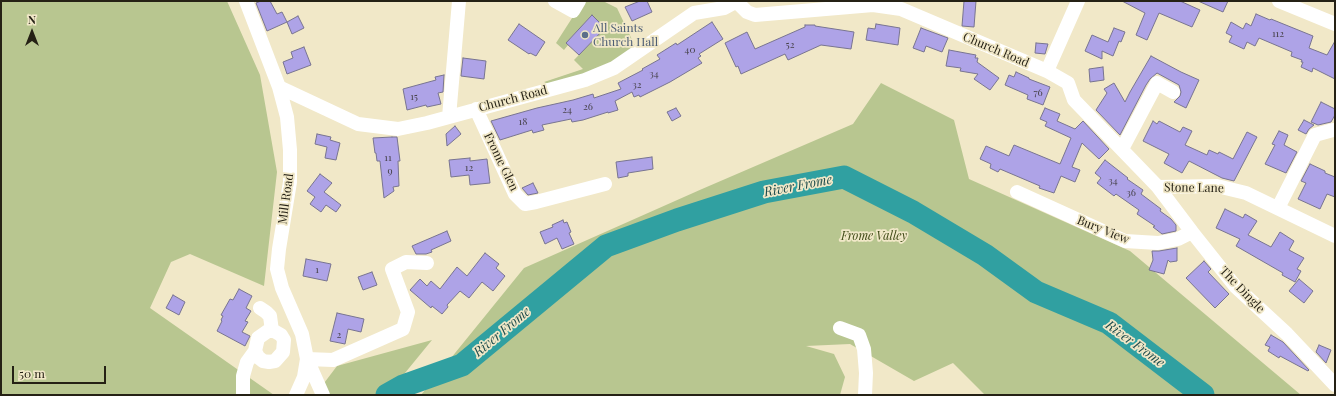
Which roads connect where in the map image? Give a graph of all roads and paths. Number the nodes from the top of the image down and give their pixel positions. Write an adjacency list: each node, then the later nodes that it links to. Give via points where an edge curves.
1 (246, 1): 11 (street, Mill Road)
2 (459, 1): 14 (street)
3 (555, 1): 4 (street, via 572,11)
4 (579, 1)
5 (737, 1): 8 (street, Church Road, via 747,12 755,15); 13 (street, Church Road, via 724,8 694,13 614,68 585,80)
6 (1078, 1): 10 (street)
7 (1279, 1): 9 (street)
8 (873, 3): 10 (street, Church Road, via 901,9)
9 (1335, 24)
10 (1047, 71): 16 (street, Stone Lane, via 1068,83 1074,100)
11 (279, 86): 14 (street, Church Road, via 358,124 398,129); 28 (street, Mill Road, via 287,116 290,182 277,269)
12 (1173, 92): 16 (street, via 1157,83)
13 (476, 109): 14 (street, Church Road); 17 (street, Frome Glen, via 515,194 525,204)
14 (449, 117)
15 (1334, 130): 20 (street, via 1315,135)
16 (1122, 149): 18 (street, Stone Lane)
17 (605, 184)
18 (1158, 187): 20 (street, Stone Lane, via 1217,186 1246,193); 21 (street, The Dingle)
19 (1017, 192): 21 (street, Bury View, via 1125,241 1158,243 1178,239)
20 (1278, 208): 22 (street, Stone Lane)
21 (1192, 232): 31 (street, The Dingle, via 1235,286 1287,334)
22 (1335, 236)
23 (427, 263): 30 (street, via 406,262 392,269 408,312 403,329 333,360)
24 (260, 308): 26 (street, via 270,316)
25 (840, 328): 35 (street, via 859,335 864,349)
26 (272, 331): 27 (street); 29 (street, via 258,338)
27 (284, 340): 28 (street); 29 (street, via 283,352 275,361 263,361)
28 (304, 343): 30 (street, Mill Road)
29 (255, 351): 32 (street, via 247,362 243,376)
30 (306, 359): 33 (street, via 304,377); 34 (street, Mill Road)
31 (1335, 385)
32 (243, 395)
33 (296, 395)
34 (323, 395)
35 (865, 395)

